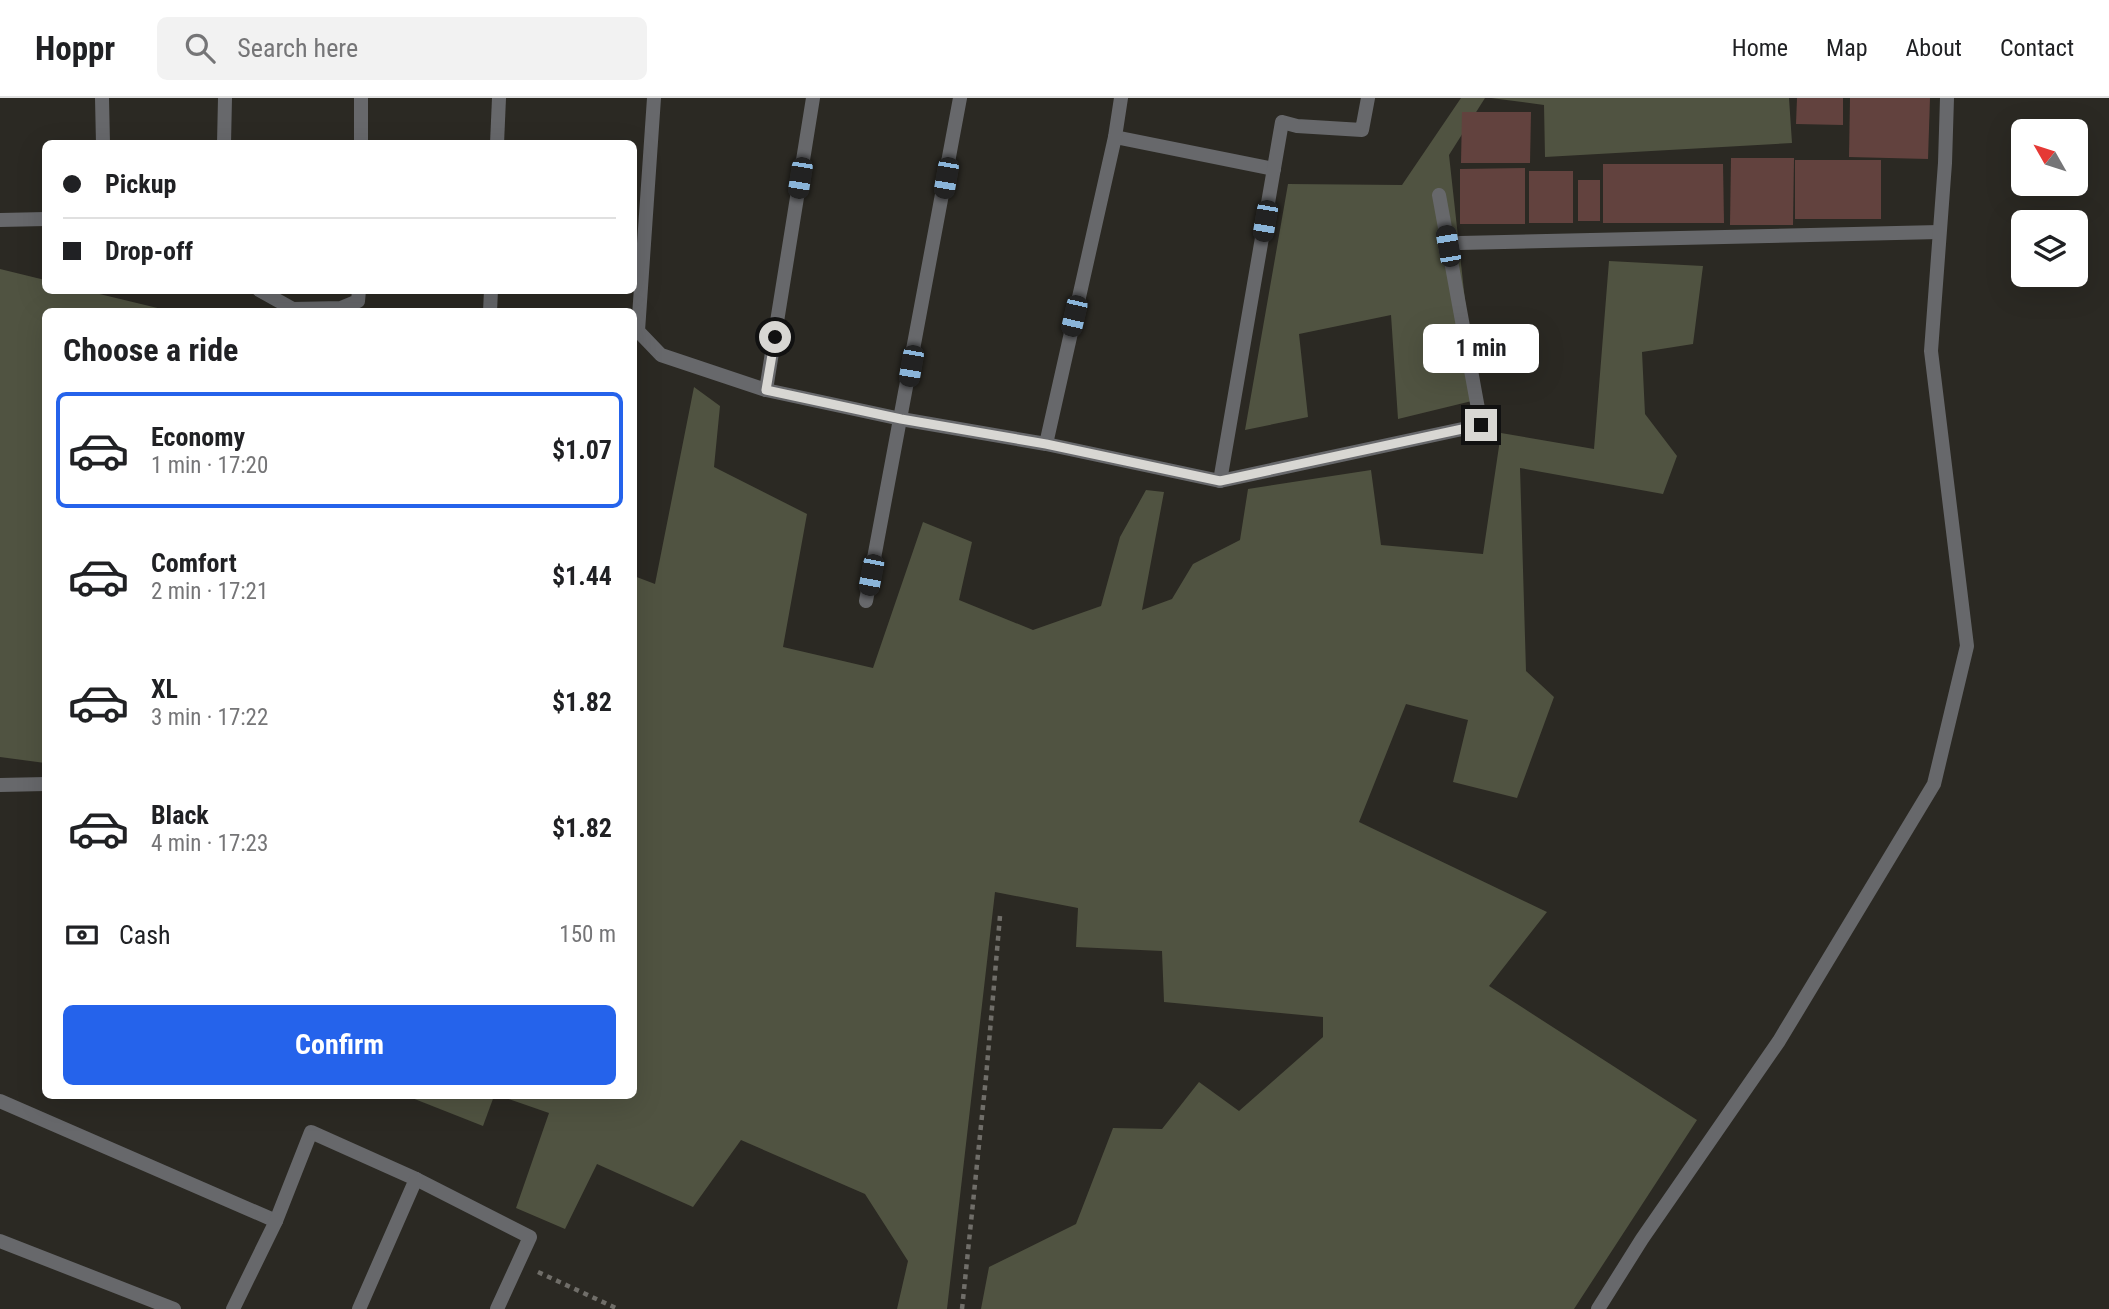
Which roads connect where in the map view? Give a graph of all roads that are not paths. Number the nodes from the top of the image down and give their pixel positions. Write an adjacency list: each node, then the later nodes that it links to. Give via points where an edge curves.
1 (102, 98): 12 (street)
2 (225, 98): 13 (street)
3 (361, 98): 14 (street)
4 (499, 98): 15 (street)
5 (654, 98): 26 (street, via 638,331 661,355)
6 (813, 98): 26 (street)
7 (960, 98): 27 (street)
8 (1121, 98): 11 (street)
9 (1368, 98): 16 (street, via 1362,130 1282,122)
10 (1947, 98): 20 (street)
11 (1115, 137): 16 (street); 28 (street)
12 (103, 140)
13 (223, 140)
14 (361, 140)
15 (497, 140)
16 (1274, 169): 29 (street)
17 (1439, 195): 29 (street, via 1481,425)
18 (42, 219): 19 (street)
19 (0, 220)
20 (1939, 232): 21 (street); 41 (street, via 1931,351 1967,646 1934,784 1779,1041)
21 (1460, 243)
22 (266, 294): 24 (street)
23 (359, 294): 25 (street, via 358,301)
24 (291, 308)
25 (341, 308)
26 (766, 390): 27 (street)
27 (901, 419): 28 (street); 30 (street)
28 (1046, 444): 29 (street)
29 (1220, 481)
30 (866, 601)
31 (42, 784): 32 (street)
32 (0, 785)
33 (0, 1101): 35 (street)
34 (416, 1179): 35 (street, via 311,1132); 39 (street); 40 (street, via 530,1237)
35 (276, 1221): 38 (street)
36 (0, 1241): 37 (street)
37 (174, 1309)
38 (233, 1309)
39 (359, 1309)
40 (497, 1309)
41 (1598, 1309)

